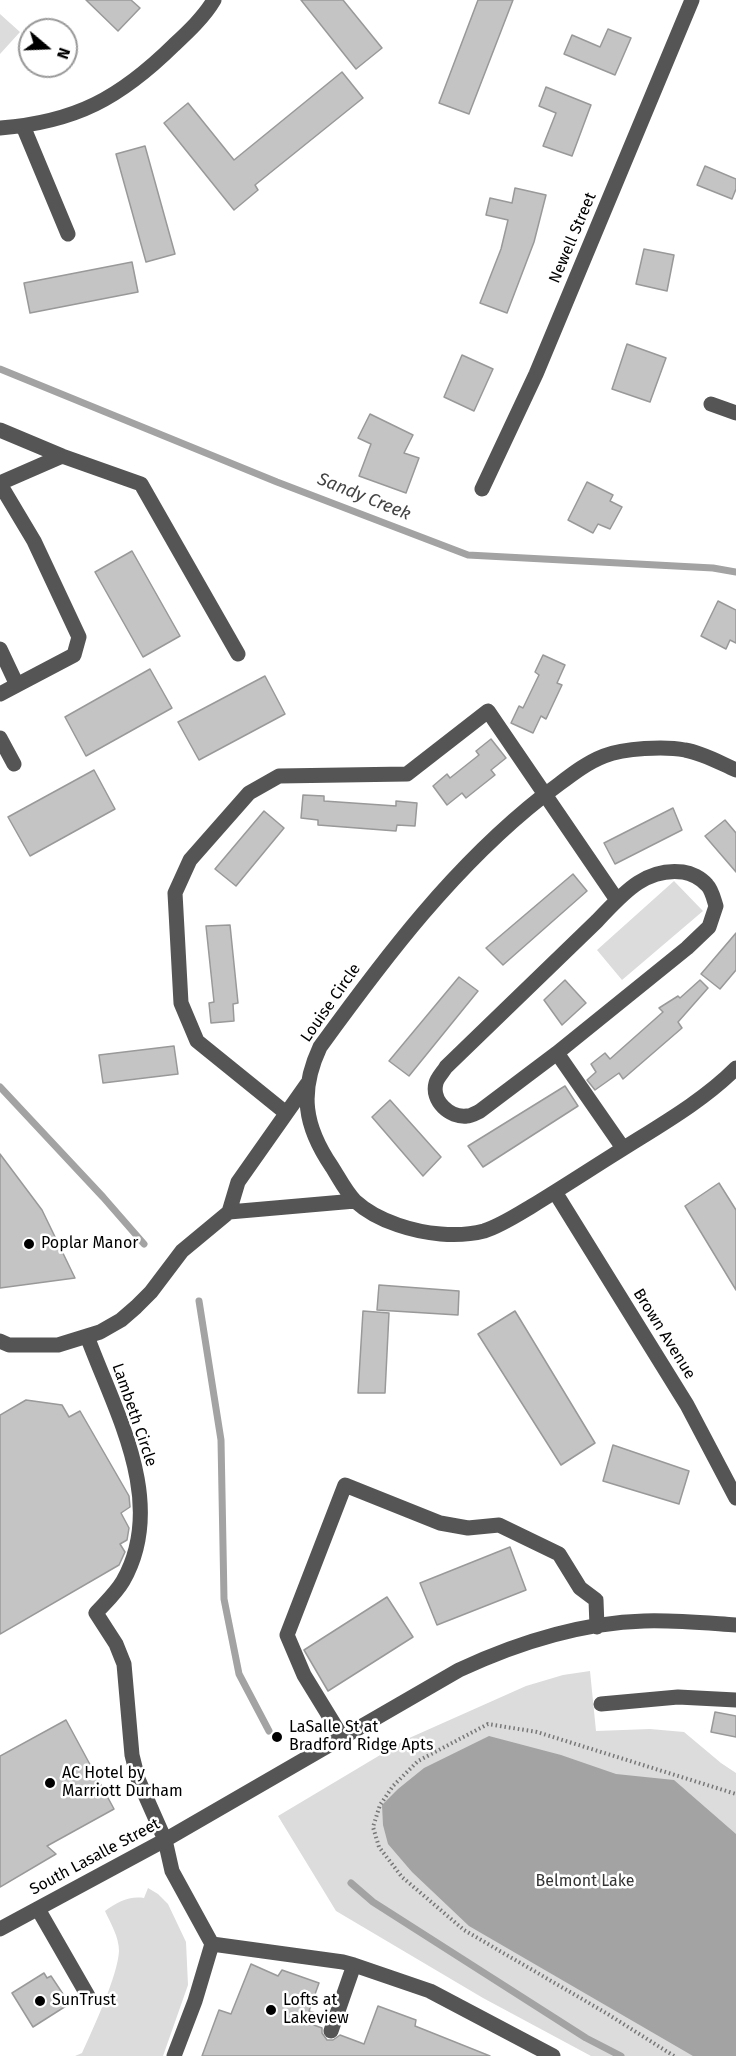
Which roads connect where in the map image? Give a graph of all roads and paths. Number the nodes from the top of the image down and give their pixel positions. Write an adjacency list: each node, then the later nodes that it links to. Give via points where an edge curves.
1 (214, 0): 3 (street, via 160,60 129,86 88,109)
2 (692, 0): 11 (street, Newell Street, via 536,374)
3 (23, 126): 4 (street); 5 (street)
4 (0, 128)
5 (68, 234)
6 (711, 404): 7 (street)
7 (736, 413)
8 (0, 430): 9 (street)
9 (62, 456): 10 (street); 13 (street, via 141,484)
10 (0, 483): 14 (street, via 34,541 79,637 74,655)
11 (482, 489)
12 (0, 649): 14 (street)
13 (238, 654)
14 (17, 685): 15 (street)
15 (0, 694)
16 (0, 738): 17 (street)
17 (14, 764)
18 (736, 770): 19 (street, Louise Circle, via 686,750 624,752 584,766)
19 (546, 794): 20 (street); 23 (street, Louise Circle, via 490,841 405,934 320,1047); 24 (street, via 488,711 407,774 279,776 249,793 190,860 175,893 181,1003 197,1041)
20 (617, 900): 21 (street, via 639,882 667,870 691,873 708,885 716,906 708,927 687,948); 21 (street, via 446,1067 436,1081 435,1092 444,1108 468,1116)
21 (557, 1053): 25 (street)
22 (736, 1068): 25 (street, Louise Circle, via 692,1104)
23 (307, 1084): 24 (street); 27 (street, Louise Circle, via 312,1130)
24 (286, 1113): 28 (street, via 238,1182)
25 (623, 1148): 26 (street, Louise Circle)
26 (555, 1192): 27 (street, Louise Circle, via 485,1230 463,1234 413,1230 381,1219); 31 (street, Brown Avenue, via 687,1405)
27 (355, 1201): 28 (street)
28 (229, 1212): 29 (street, via 182,1251 136,1307 114,1324)
29 (87, 1336): 30 (street, via 58,1345 9,1345); 38 (street, Lambeth Circle, via 136,1468 140,1528 136,1552 122,1583 96,1613 124,1664 132,1755 138,1779)
30 (0, 1341)
31 (736, 1495)
32 (736, 1624): 33 (street, South Lasalle Street, via 643,1621)
33 (597, 1627): 36 (street, South Lasalle Street, via 535,1639 497,1652); 36 (street, via 596,1600 580,1588 559,1554 499,1526 468,1528 440,1523 345,1485 287,1635 304,1675)
34 (736, 1700): 35 (street, via 678,1696)
35 (601, 1704)
36 (342, 1737): 38 (street, South Lasalle Street)
37 (736, 1794): 47 (path, via 537,1732 488,1724 418,1761 380,1805 373,1827 379,1847 402,1877 464,1930)
38 (165, 1840): 39 (street, South Lasalle Street); 41 (street, via 172,1870)
39 (38, 1909): 40 (street, South Lasalle Street); 43 (street)
40 (0, 1929)
41 (212, 1944): 42 (street); 45 (street)
42 (354, 1965): 44 (street); 46 (street, via 430,1991)
43 (88, 1996)
44 (331, 2031)
45 (174, 2056)
46 (553, 2056)
47 (674, 2056)

